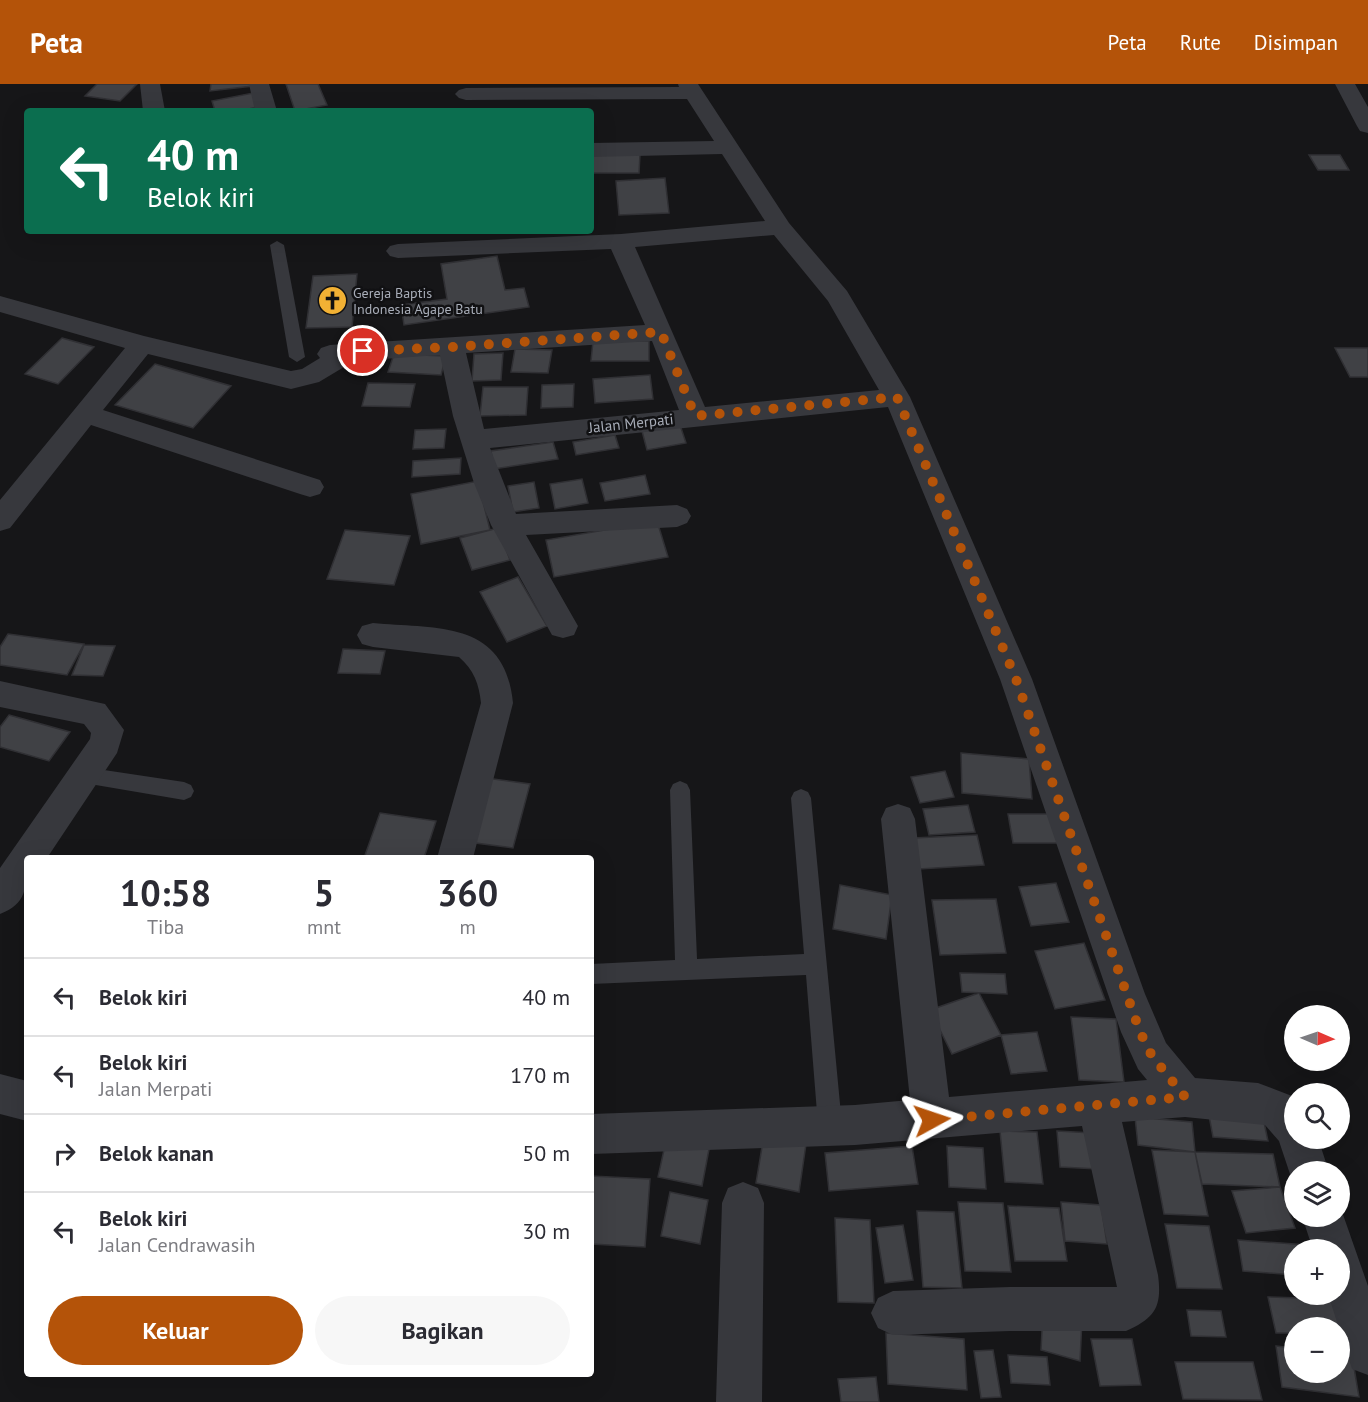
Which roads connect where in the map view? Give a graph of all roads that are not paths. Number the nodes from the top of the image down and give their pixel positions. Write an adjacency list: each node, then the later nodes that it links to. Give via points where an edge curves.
1 (259, 84): 5 (street)
2 (1345, 84): 6 (street)
3 (691, 88): 4 (street); 7 (street)
4 (466, 94)
5 (265, 108)
6 (1368, 126)
7 (729, 147): 8 (street); 9 (street)
8 (594, 150)
9 (780, 227): 10 (street); 20 (street, via 838,297)
10 (621, 241): 12 (street); 14 (street)
11 (277, 245): 18 (lane)
12 (398, 251)
13 (0, 304): 15 (street)
14 (661, 332): 16 (street); 22 (street)
15 (142, 344): 19 (street); 21 (street)
16 (452, 347): 17 (street); 23 (street)
17 (351, 352): 18 (street); 19 (street, via 310,376 291,380)
18 (297, 357): 19 (street)
19 (228, 364)
20 (897, 397): 22 (street, Jalan Merpati); 44 (street, via 1016,679 1140,1032 1152,1056)
21 (86, 414): 24 (street); 25 (street)
22 (695, 416): 23 (street, Jalan Merpati)
23 (473, 440): 27 (street)
24 (310, 487)
25 (5, 506)
26 (677, 516): 27 (street)
27 (506, 525): 28 (street)
28 (562, 626)
29 (373, 635): 37 (street, via 461,644 477,654 495,681 497,703)
30 (0, 694): 31 (street, via 94,712 108,729 105,743)
31 (84, 775): 33 (lane); 36 (street)
32 (680, 790): 41 (lane)
33 (184, 791)
34 (801, 798): 40 (lane)
35 (898, 819): 48 (street)
36 (29, 855)
37 (456, 855)
38 (24, 862): 39 (street)
39 (0, 898)
40 (816, 964): 41 (lane); 49 (lane)
41 (686, 970): 42 (lane)
42 (594, 974)
43 (0, 1094): 45 (street)
44 (1185, 1097): 46 (street); 47 (street, via 1258,1103 1278,1110)
45 (24, 1100)
46 (1098, 1106): 48 (street); 53 (street, via 1139,1297 1126,1309)
47 (1284, 1117)
48 (932, 1120): 49 (street)
49 (830, 1125): 50 (street)
50 (594, 1134)
51 (743, 1203): 55 (street)
52 (1350, 1297): 54 (street)
53 (893, 1313)
54 (1368, 1353)
55 (740, 1402)

